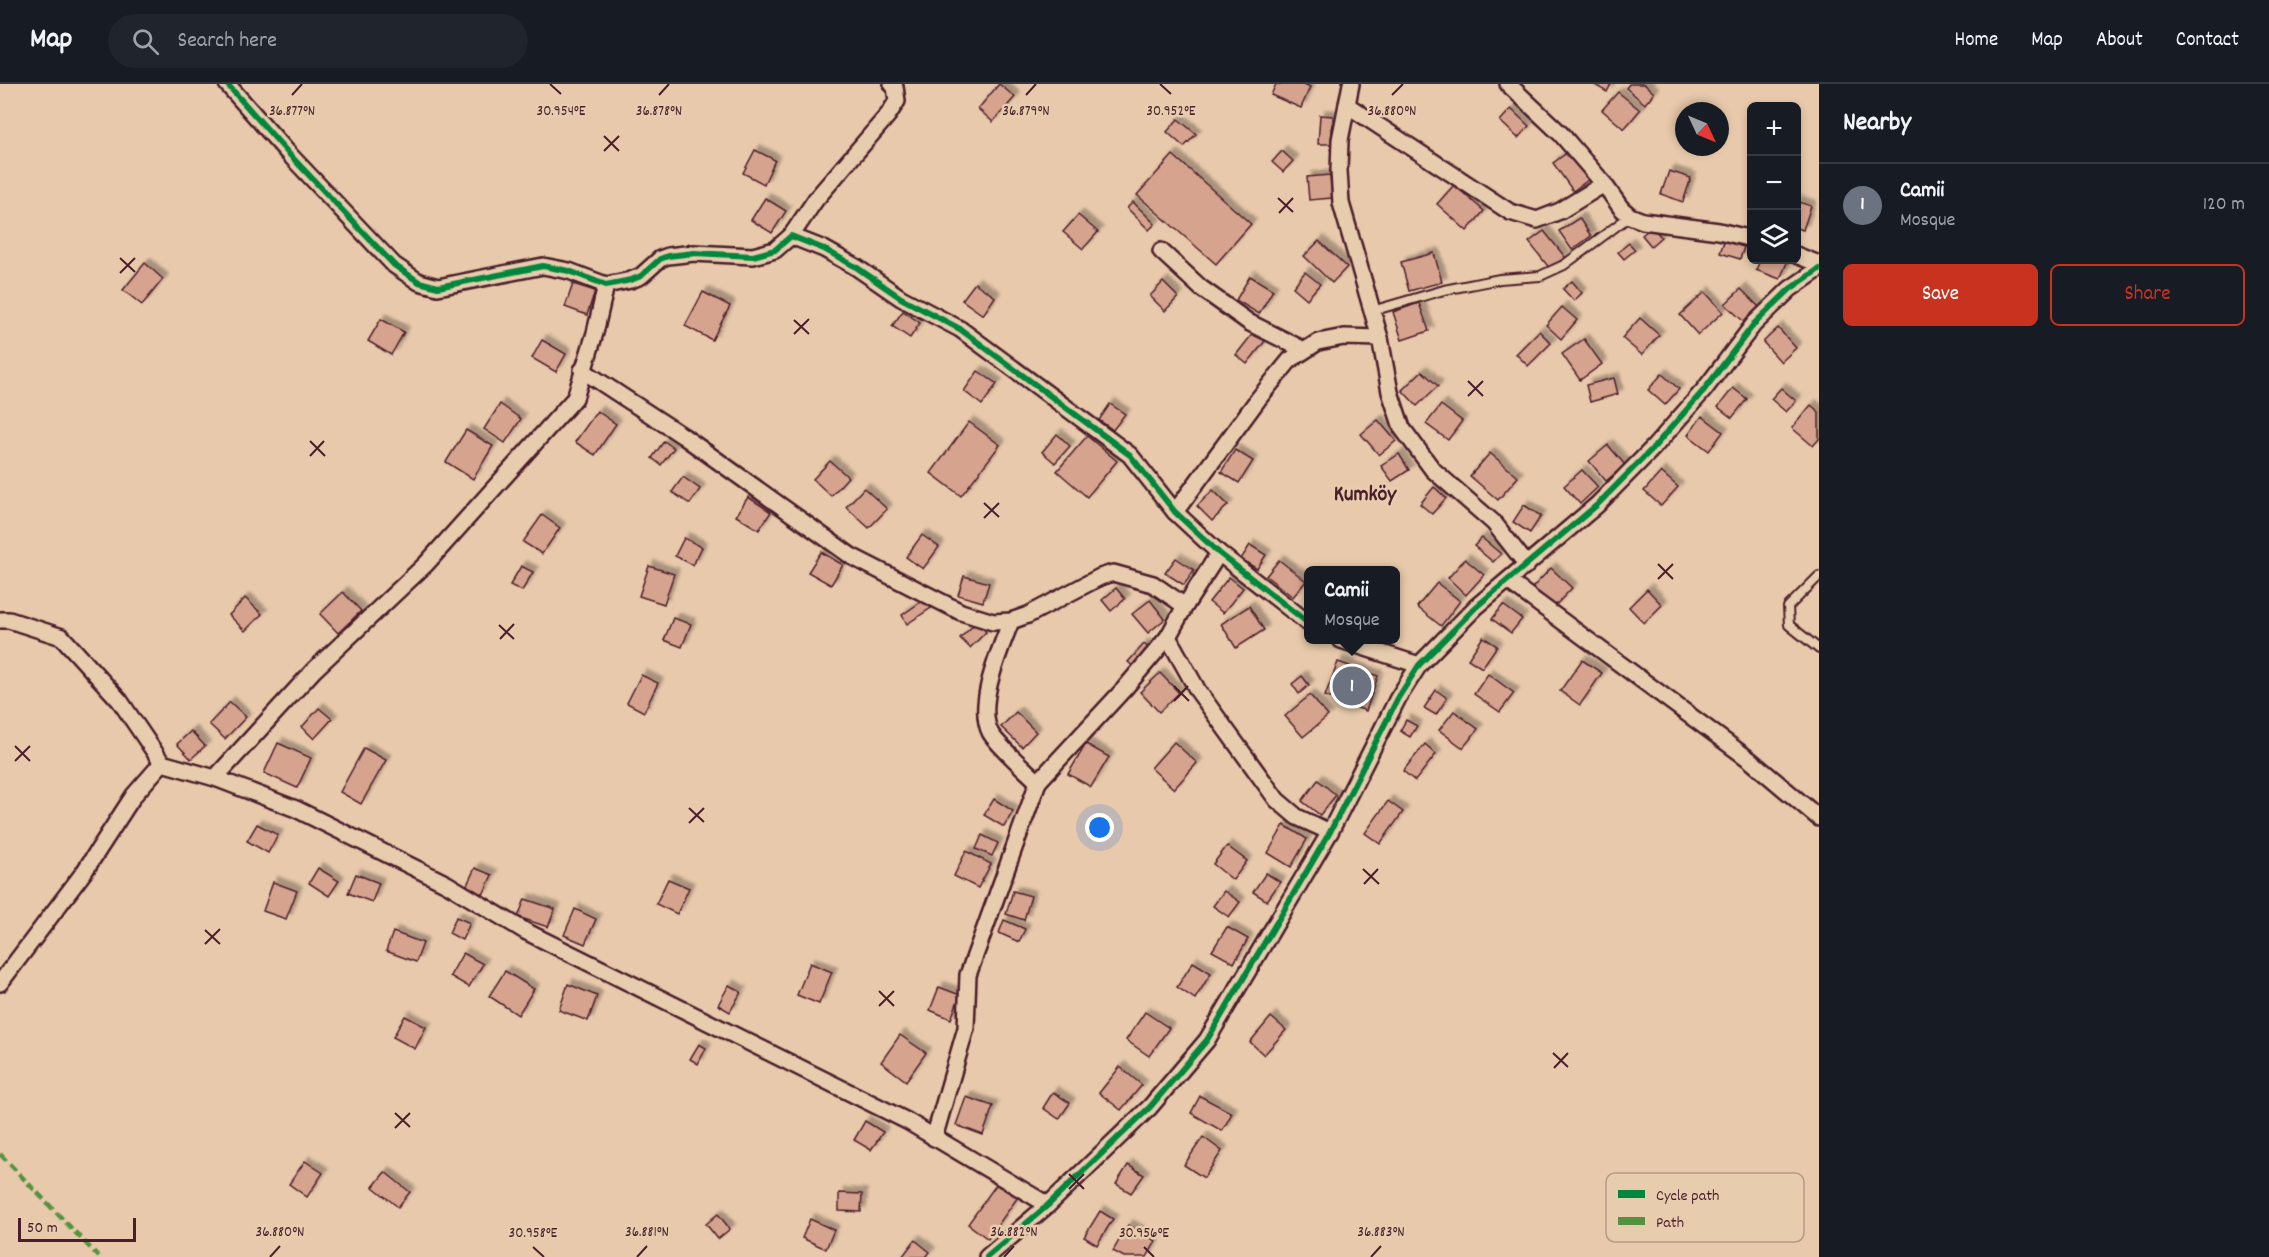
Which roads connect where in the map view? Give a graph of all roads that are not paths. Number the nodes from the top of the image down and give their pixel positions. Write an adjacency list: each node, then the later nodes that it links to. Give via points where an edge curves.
1 (227, 84): 13 (street, via 393,265 419,282 438,287 543,266)
2 (892, 84): 8 (street, via 897,100 888,115 816,199)
3 (1351, 84): 5 (street)
4 (1508, 84): 6 (street, via 1561,134)
5 (1347, 105): 6 (street, via 1510,212 1536,220 1560,211); 14 (street, via 1340,140 1341,203)
6 (1604, 184): 7 (street)
7 (1630, 216): 9 (street); 14 (lane, via 1564,266 1539,276 1444,290)
8 (791, 236): 13 (street, via 775,250 753,256 668,255 641,276); 18 (street, via 824,249 901,298 960,329 1130,455)
9 (1747, 238)
10 (1161, 251): 16 (street, via 1201,288 1250,323)
11 (1801, 257): 12 (street)
12 (1819, 266): 20 (street, via 1754,324 1654,447 1605,497)
13 (606, 285): 17 (street)
14 (1372, 311): 15 (street)
15 (1380, 338): 16 (street, via 1318,342); 20 (street, via 1390,392 1402,428 1433,470 1494,523)
16 (1304, 350): 18 (street, via 1290,360 1259,398)
17 (582, 370): 26 (street, via 683,436 851,556 961,612 993,622); 32 (street, via 575,398 520,461 426,564 314,670)
18 (1175, 512): 19 (street)
19 (1219, 553): 23 (street); 25 (street)
20 (1527, 565): 22 (street)
21 (1819, 576): 29 (lane, via 1788,607 1789,625)
22 (1508, 581): 30 (street, via 1476,607); 34 (street, via 1750,760)
23 (1185, 606): 26 (street, via 1153,584 1113,573); 27 (street)
24 (0, 620): 31 (street, via 62,637 120,701)
25 (1304, 620)
26 (1011, 621): 33 (street, via 984,710 990,733)
27 (1168, 637): 33 (street); 35 (street, via 1198,691 1277,800 1297,817)
28 (1356, 644): 30 (street)
29 (1819, 649)
30 (1419, 665): 35 (street, via 1398,698)
31 (162, 763): 32 (street); 36 (street, via 134,795 84,872)
32 (215, 778): 37 (street, via 296,809 447,884 525,931)
33 (1038, 782): 37 (street, via 968,975 966,1028)
34 (1819, 818)
35 (1330, 832): 38 (street, via 1207,1040 1150,1107)
36 (0, 983)
37 (934, 1138): 38 (street)
38 (1048, 1205): 39 (street)
39 (987, 1257)

